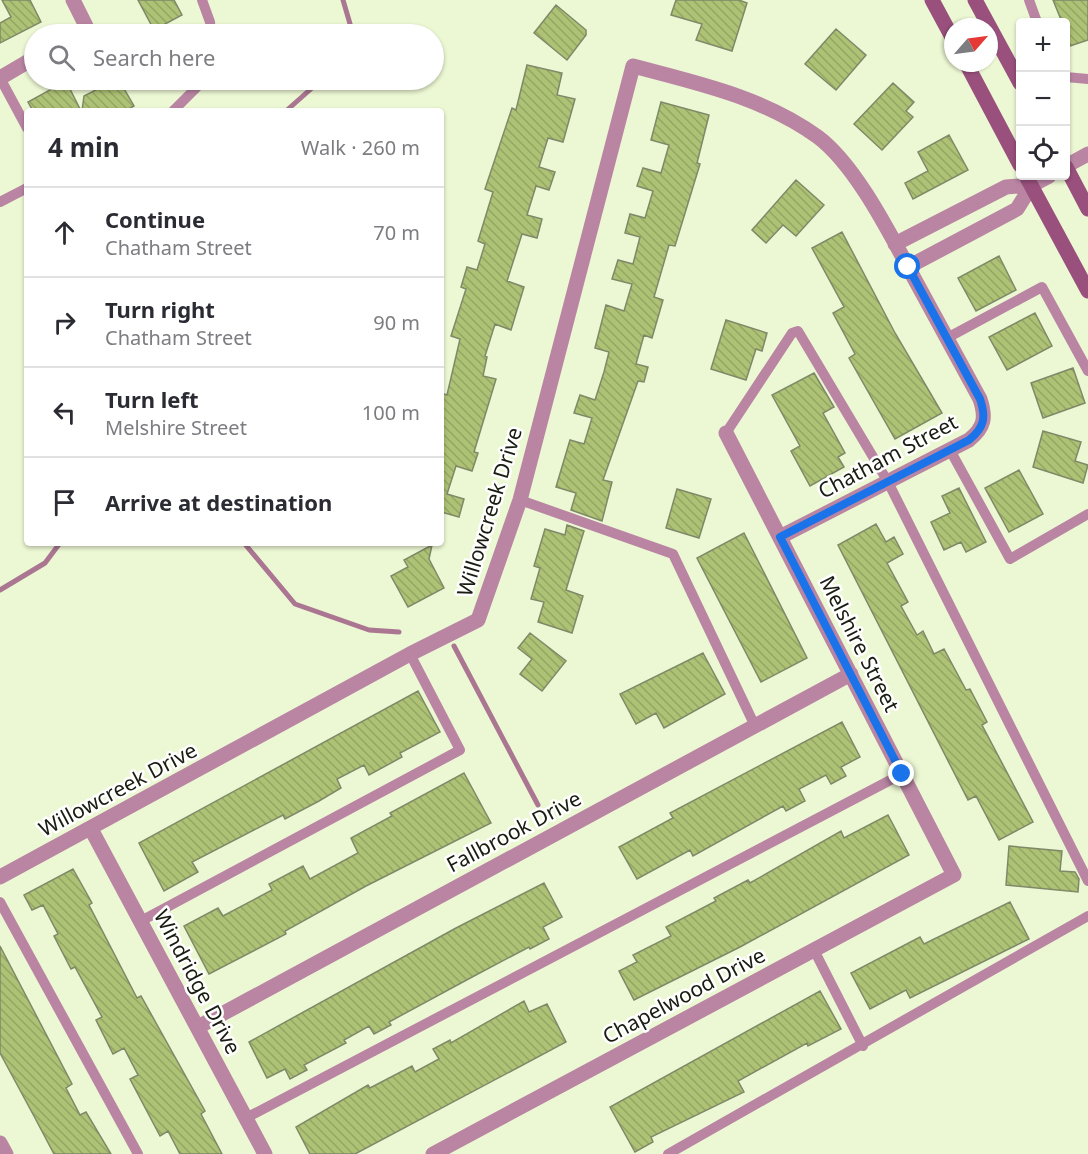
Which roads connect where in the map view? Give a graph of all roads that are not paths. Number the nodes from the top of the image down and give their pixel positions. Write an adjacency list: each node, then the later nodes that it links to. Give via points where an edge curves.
1 (73, 0): 8 (street)
2 (202, 0): 9 (lane)
3 (932, 0): 7 (main road)
4 (975, 0): 13 (main road)
5 (1029, 0): 6 (lane)
6 (1036, 18)
7 (944, 22)
8 (85, 24)
9 (210, 24)
10 (24, 64): 14 (street)
11 (633, 66): 28 (street, Chatham Street, via 735,94 774,111 819,138 849,171); 36 (street, Willowcreek Drive)
12 (971, 72): 21 (main road)
13 (1016, 76)
14 (0, 78): 19 (lane)
15 (1070, 78): 16 (lane)
16 (1088, 80)
17 (194, 90): 18 (lane)
18 (177, 108)
19 (24, 122)
20 (1088, 154): 22 (street)
21 (1016, 157)
22 (1070, 164)
23 (1070, 176): 27 (main road)
24 (1029, 180): 28 (street, via 1006,187); 29 (street, via 1017,209); 30 (main road)
25 (24, 190): 26 (lane)
26 (0, 202)
27 (1088, 209)
28 (895, 244): 29 (street, Chatham Street)
29 (908, 267): 31 (street, Chatham Street)
30 (1088, 291)
31 (947, 338): 32 (lane, via 1042,287); 34 (street, Chatham Street, via 985,414 981,430)
32 (1088, 371)
33 (726, 433): 35 (lane, via 792,333 798,331); 38 (street, Melshire Street)
34 (950, 450): 35 (street, Chatham Street); 37 (lane, via 1010,559)
35 (888, 482): 38 (street, Chatham Street); 46 (lane)
36 (520, 500): 39 (street, Willowcreek Drive, via 478,620); 41 (lane, via 674,554)
37 (1088, 514)
38 (780, 537): 40 (street, Melshire Street)
39 (410, 654): 43 (street, Willowcreek Drive); 49 (lane, via 460,750)
40 (851, 674): 41 (street, Fallbrook Drive); 42 (street, Melshire Street)
41 (755, 726): 51 (street, Fallbrook Drive)
42 (902, 774): 44 (street, Melshire Street); 53 (lane)
43 (92, 829): 45 (street, Willowcreek Drive); 49 (street, Windridge Drive)
44 (954, 875): 50 (street, Chapelwood Drive)
45 (0, 877)
46 (1088, 880)
47 (0, 902): 56 (lane)
48 (1088, 916): 52 (lane)
49 (141, 921): 51 (street, Windridge Drive)
50 (814, 950): 52 (lane); 58 (street, Chapelwood Drive)
51 (198, 1028): 53 (street, Windridge Drive)
52 (862, 1046): 59 (lane)
53 (246, 1118): 57 (street, Windridge Drive)
54 (0, 1143): 55 (street)
55 (6, 1154)
56 (138, 1154)
57 (265, 1154)
58 (433, 1154)
59 (668, 1154)

